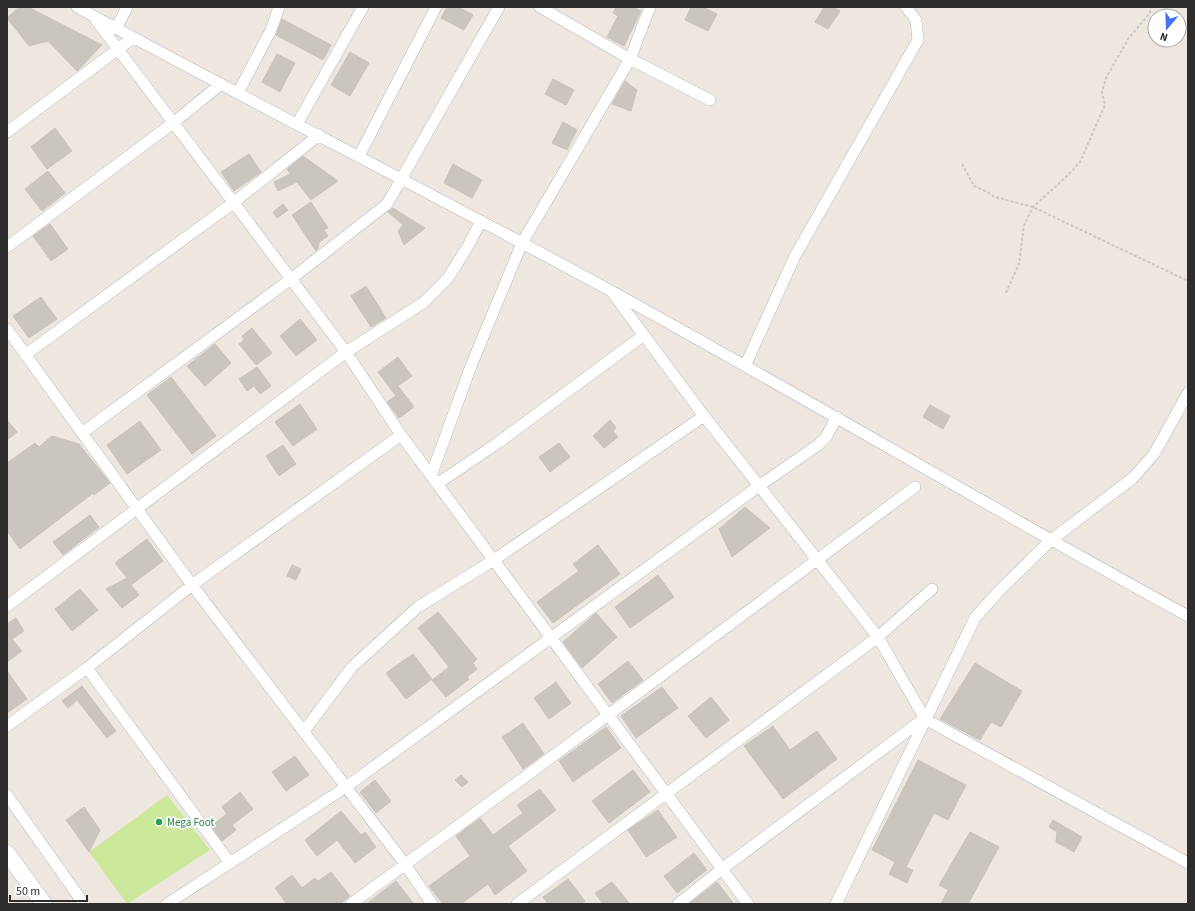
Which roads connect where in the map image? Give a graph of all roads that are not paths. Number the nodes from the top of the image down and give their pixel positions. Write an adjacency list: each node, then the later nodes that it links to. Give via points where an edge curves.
1 (77, 7): 10 (street)
2 (127, 7): 11 (street)
3 (279, 7): 16 (street, via 271,30)
4 (363, 7): 19 (street)
5 (436, 7): 22 (street)
6 (499, 7): 23 (street)
7 (540, 7): 14 (street)
8 (650, 7): 14 (street)
9 (906, 7): 34 (street, via 916,20 918,40 795,256)
10 (93, 16): 11 (street); 13 (street)
11 (116, 29): 12 (street)
12 (133, 38): 13 (street); 15 (street)
13 (118, 49): 18 (street); 20 (street)
14 (630, 59): 17 (street); 26 (street)
15 (221, 84): 16 (street); 18 (street)
16 (238, 93): 19 (street)
17 (710, 100)
18 (173, 123): 24 (street); 27 (street)
19 (297, 124): 21 (street)
20 (7, 132)
21 (319, 135): 22 (street); 24 (street)
22 (359, 156): 23 (street)
23 (402, 178): 25 (street); 28 (street, via 387,204)
24 (233, 202): 28 (street); 33 (street)
25 (481, 221): 26 (street); 32 (street, via 448,278 423,303)
26 (522, 243): 29 (street); 40 (street, via 471,366)
27 (7, 247)
28 (291, 279): 32 (street); 38 (street)
29 (612, 291): 31 (street); 34 (street)
30 (7, 329): 33 (street)
31 (644, 335): 36 (street); 40 (street, via 499,442)
32 (346, 352): 39 (street); 43 (street)
33 (25, 355): 38 (street)
34 (746, 366): 37 (street)
35 (1188, 393): 44 (street, via 1154,454 1133,478)
36 (704, 416): 41 (street); 45 (street)
37 (837, 417): 41 (street, via 826,438 818,446); 44 (street)
38 (82, 433): 43 (street)
39 (401, 435): 40 (street); 47 (street)
40 (434, 480): 45 (street)
41 (759, 486): 46 (street); 52 (street)
42 (915, 487): 46 (street)
43 (137, 509): 47 (street); 49 (street)
44 (1051, 540): 50 (street); 55 (street, via 975,618)
45 (494, 560): 52 (street); 57 (street, via 418,607 352,667)
46 (818, 560): 51 (street); 54 (street)
47 (192, 585): 53 (street); 57 (street)
48 (932, 589): 51 (street)
49 (7, 606)
50 (1188, 616)
51 (878, 637): 55 (street); 59 (street)
52 (551, 638): 54 (street); 58 (street)
53 (87, 668): 56 (street); 62 (street)
54 (608, 715): 59 (street); 64 (street)
55 (925, 719): 63 (street); 65 (street); 74 (street)
56 (7, 726)
57 (304, 731): 58 (street)
58 (346, 787): 62 (street); 64 (street)
59 (667, 794): 65 (street); 71 (street)
60 (7, 795): 67 (street)
61 (7, 853): 66 (main road)
62 (230, 863): 68 (street)
63 (1188, 863)
64 (405, 864): 69 (street); 70 (street)
65 (722, 868): 72 (street); 73 (street)
66 (44, 904)
67 (84, 904)
68 (167, 904)
69 (350, 904)
70 (432, 904)
71 (516, 904)
72 (678, 904)
73 (748, 904)
74 (836, 904)

